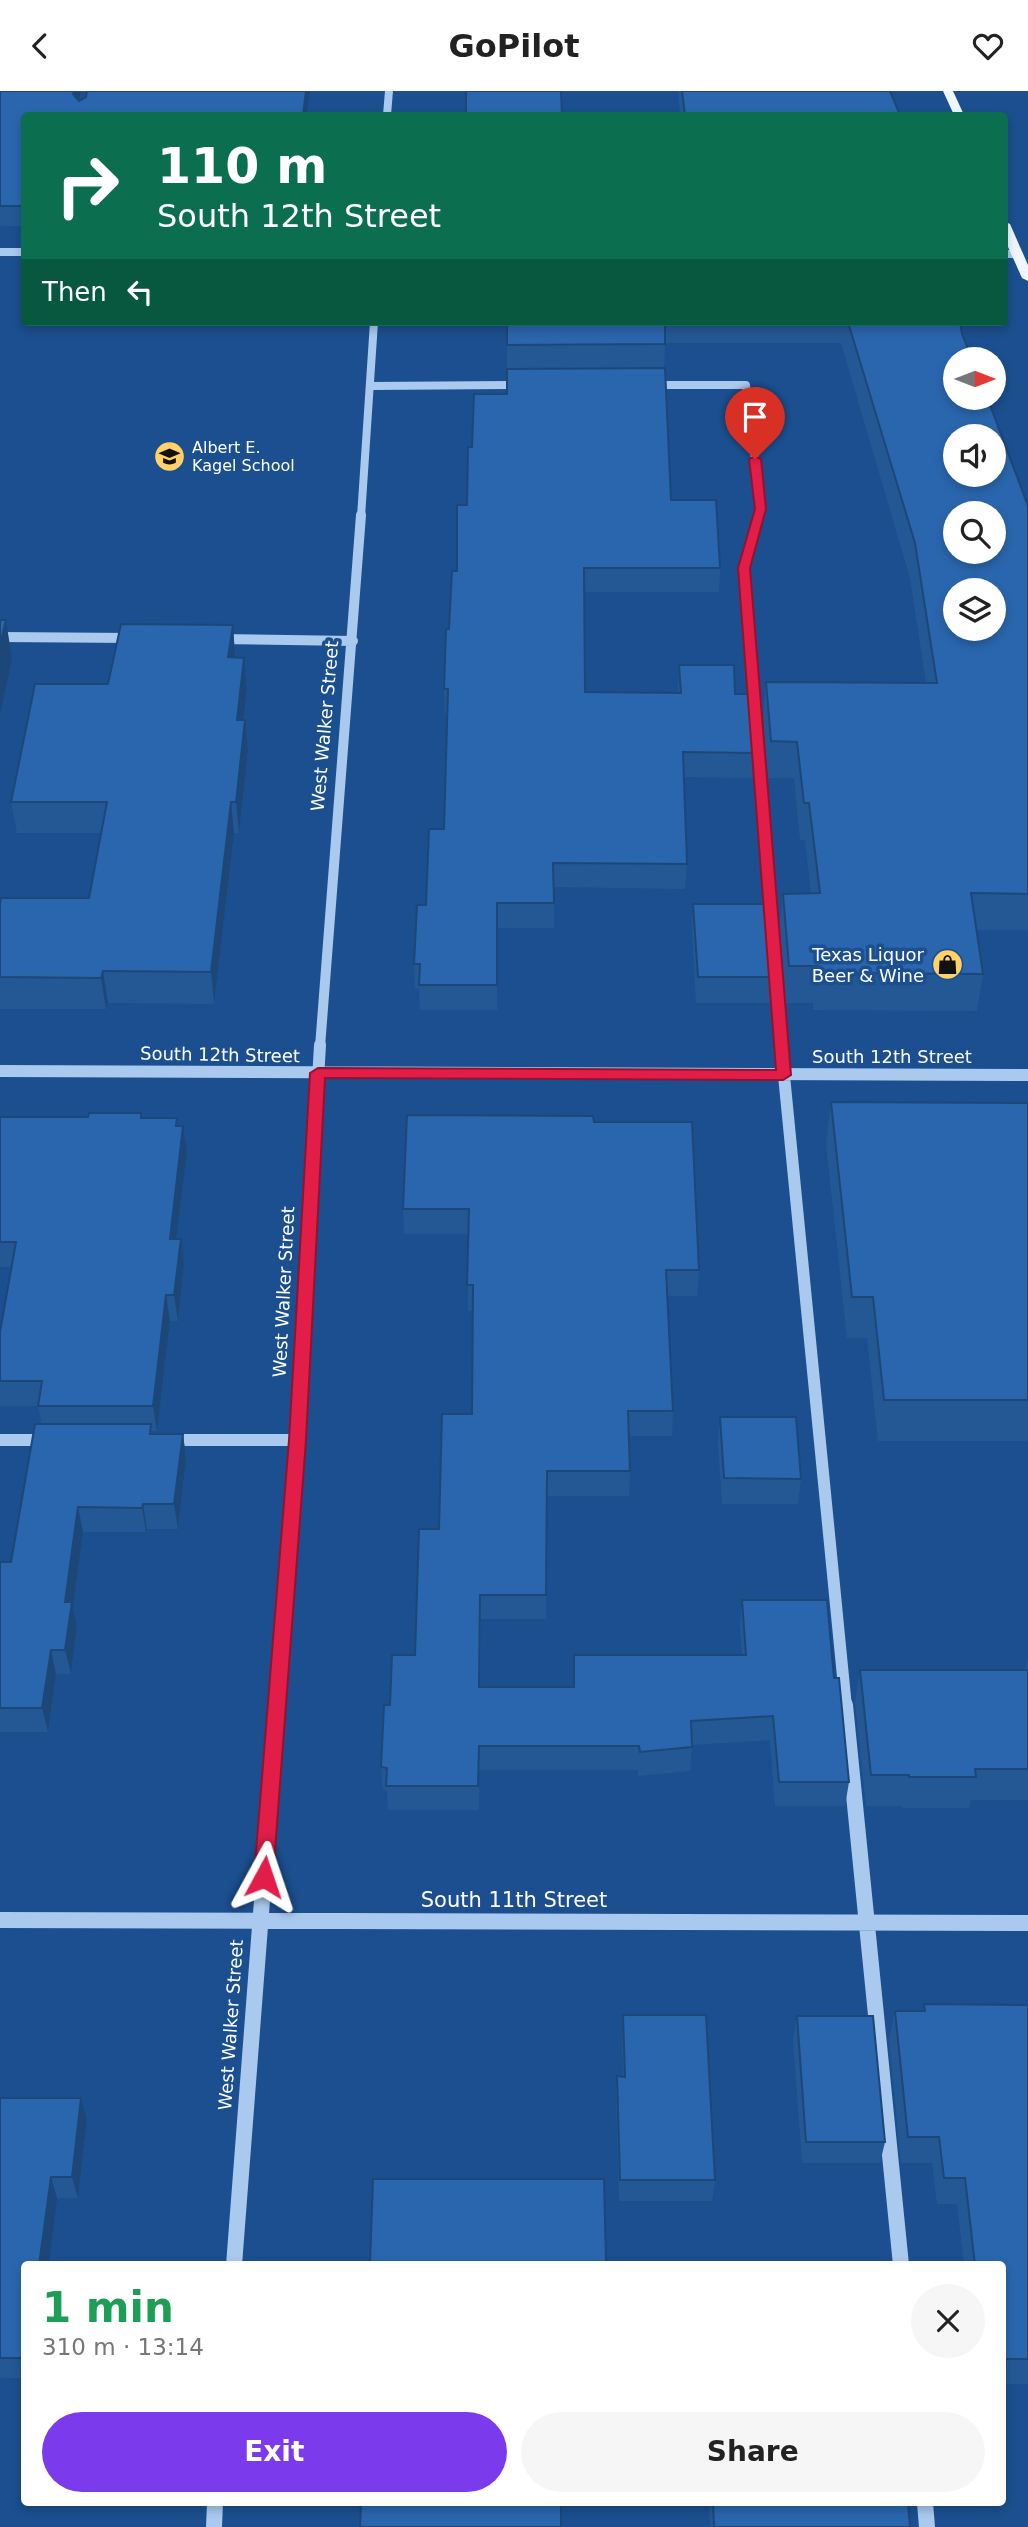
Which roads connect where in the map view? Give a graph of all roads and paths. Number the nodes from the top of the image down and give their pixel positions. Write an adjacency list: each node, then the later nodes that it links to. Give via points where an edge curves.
1 (389, 91): 3 (street)
2 (948, 91): 4 (main road)
3 (387, 112)
4 (958, 112)
5 (1008, 233): 9 (main road)
6 (0, 252): 7 (street)
7 (21, 252)
8 (1008, 254): 9 (street)
9 (1017, 254): 10 (main road)
10 (1028, 278)
11 (374, 326): 13 (street, West Walker Street)
12 (638, 385): 21 (street, via 746,385 761,509 744,568)
13 (370, 386): 14 (street); 18 (street, West Walker Street)
14 (530, 386)
15 (0, 637): 16 (street)
16 (151, 639)
17 (206, 639): 18 (street)
18 (354, 641): 20 (street, West Walker Street)
19 (0, 1071): 20 (street, South 12th Street)
20 (318, 1073): 21 (street, South 12th Street); 26 (street, West Walker Street)
21 (783, 1075): 22 (street, South 12th Street); 29 (street)
22 (1028, 1075)
23 (0, 1440): 24 (street)
24 (69, 1440)
25 (151, 1440): 26 (street)
26 (297, 1440): 28 (street, West Walker Street)
27 (0, 1920): 28 (street, South 11th Street)
28 (260, 1921): 29 (street, South 11th Street); 31 (street, West Walker Street)
29 (867, 1922): 30 (street, South 11th Street); 32 (street)
30 (1028, 1923)
31 (234, 2261)
32 (901, 2261)
33 (215, 2506): 35 (street)
34 (925, 2506): 36 (street)
35 (214, 2527)
36 (927, 2527)

